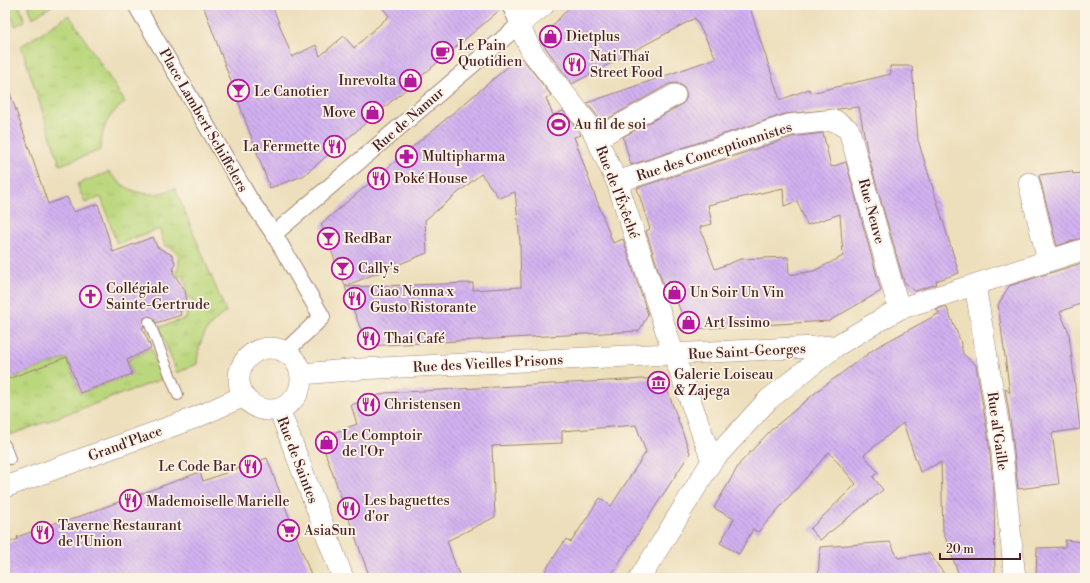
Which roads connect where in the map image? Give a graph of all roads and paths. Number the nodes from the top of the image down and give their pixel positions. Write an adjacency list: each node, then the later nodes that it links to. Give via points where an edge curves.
1 (136, 5): 10 (street, Place Lambert Schiffelers, via 249,198)
2 (510, 5): 4 (street)
3 (544, 5): 4 (street, Rue de Namur)
4 (519, 26): 7 (street, Rue de l'Évêché, via 532,52); 10 (street, Rue de Namur)
5 (675, 95): 7 (street)
6 (834, 120): 8 (street, Rue des Conceptionnistes, via 789,125); 14 (street, Rue Neuve, via 849,130)
7 (597, 138): 8 (street, Rue de l'Évêché)
8 (617, 182): 18 (street, Rue de l'Évêché)
9 (1029, 183): 12 (street)
10 (274, 234): 17 (street, via 322,317)
11 (1085, 249): 12 (street, Rue Saint-Georges)
12 (1048, 261): 13 (street, Rue Saint-Georges)
13 (974, 285): 14 (street, Rue Saint-Georges); 29 (street, Rue al'Gaille, via 1000,434)
14 (899, 309): 16 (street, Rue Saint-Georges)
15 (149, 322): 20 (lane)
16 (836, 346): 18 (street, Rue Saint-Georges); 25 (street, Rue Saint-Georges, via 768,400)
17 (286, 351): 19 (street, via 297,361); 21 (street, via 266,348 248,357 239,376)
18 (674, 355): 19 (street, Rue des Vieilles Prisons, via 360,369); 25 (street, Rue Saint-Georges)
19 (302, 374): 22 (street, via 297,396)
20 (178, 395)
21 (244, 396): 22 (street, via 260,408); 26 (street, Grand'Place, via 197,417)
22 (279, 409): 27 (street, Rue de Saintes)
23 (5, 445): 24 (lane)
24 (10, 459)
25 (712, 461): 28 (street, Rue Saint-Georges)
26 (5, 487)
27 (343, 578)
28 (640, 578)
29 (1015, 578)

